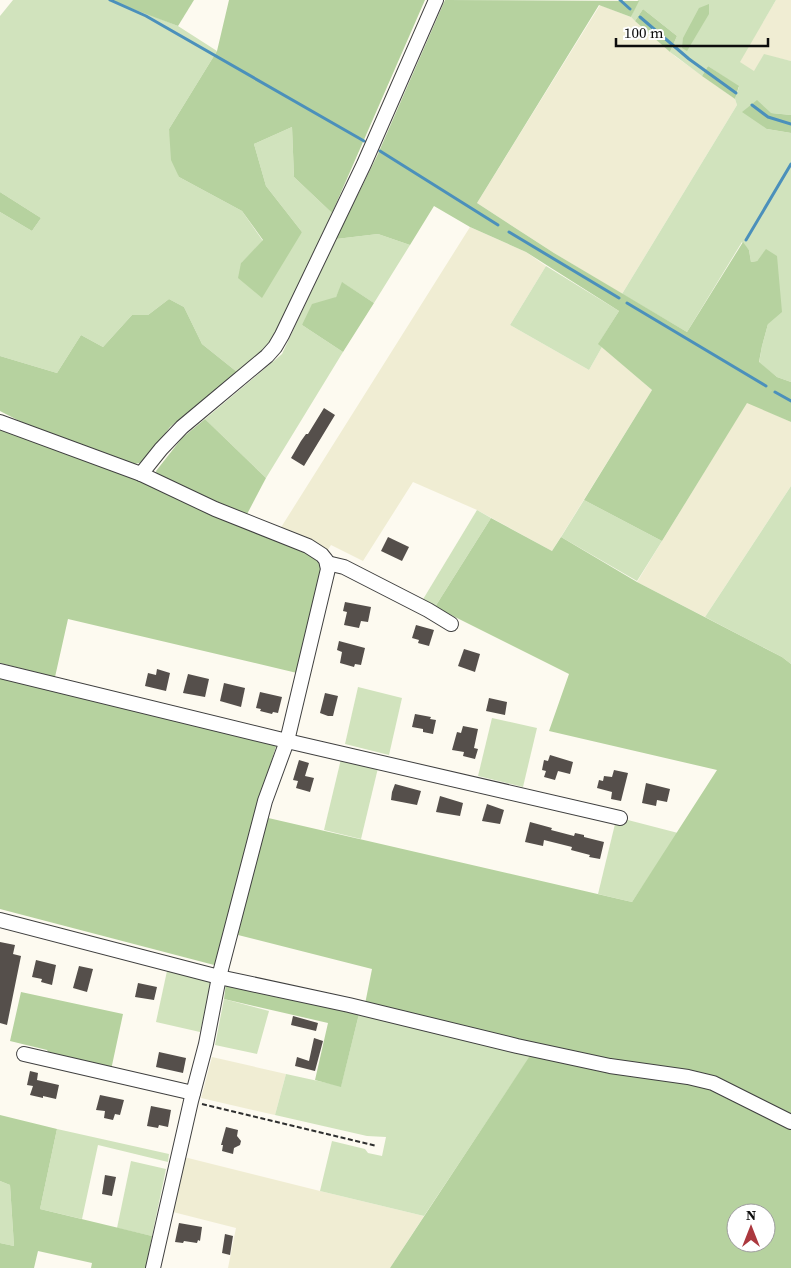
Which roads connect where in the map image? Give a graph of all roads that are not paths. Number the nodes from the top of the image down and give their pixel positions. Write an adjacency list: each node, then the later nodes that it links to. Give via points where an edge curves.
1 (436, 0): 3 (street, via 364,164 275,347 182,427)
2 (0, 422): 3 (street)
3 (141, 474): 4 (street, via 215,509 308,546 322,555)
4 (327, 563): 5 (street, via 344,567); 7 (street, via 325,588)
5 (451, 624)
6 (0, 671): 7 (street)
7 (287, 741): 8 (street); 10 (street, via 265,801)
8 (620, 818)
9 (0, 920): 10 (street)
10 (219, 976): 12 (street); 13 (street, via 610,1066 713,1083)
11 (24, 1054): 12 (street)
12 (192, 1097): 14 (street)
13 (791, 1122)
14 (153, 1268)

